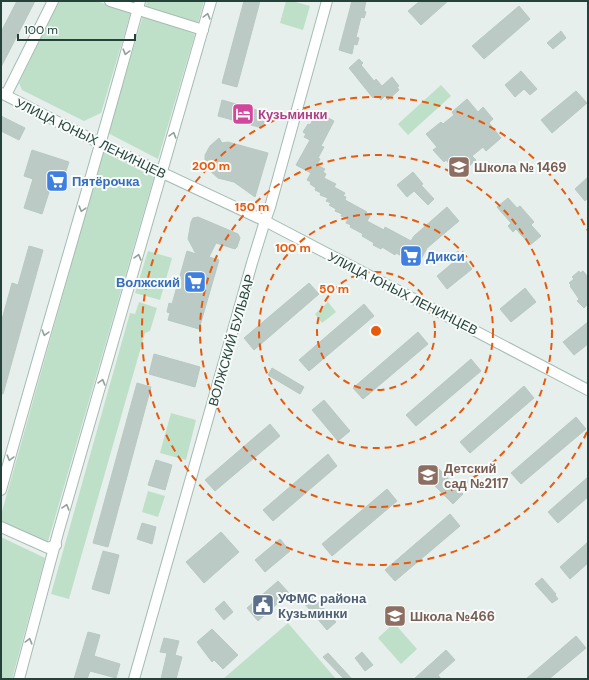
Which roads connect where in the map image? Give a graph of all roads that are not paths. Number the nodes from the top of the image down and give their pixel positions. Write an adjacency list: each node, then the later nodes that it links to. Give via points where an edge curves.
1 (53, 1): 7 (main road)
2 (110, 1): 5 (main road)
3 (211, 1): 6 (main road, one-way to 3)
4 (327, 1): 10 (main road, ВОЛЖСКИЙ БУЛЬВАР)
5 (139, 6): 6 (main road); 8 (main road, one-way to 8)
6 (203, 30): 9 (main road, one-way to 6)
7 (4, 94): 8 (main road, УЛИЦА ЮНЫХ ЛЕНИНЦЕВ)
8 (101, 144): 9 (main road, УЛИЦА ЮНЫХ ЛЕНИНЦЕВ); 12 (main road, one-way to 12)
9 (162, 173): 10 (main road, УЛИЦА ЮНЫХ ЛЕНИНЦЕВ); 15 (main road, one-way to 9)
10 (265, 221): 11 (main road, УЛИЦА ЮНЫХ ЛЕНИНЦЕВ); 18 (main road, ВОЛЖСКИЙ БУЛЬВАР)
11 (588, 390)
12 (1, 490)
13 (1, 528): 15 (main road, via 48,548)
14 (1, 534): 16 (main road)
15 (56, 545): 16 (main road)
16 (51, 558): 17 (main road, one-way to 16)
17 (19, 679)
18 (134, 679)

